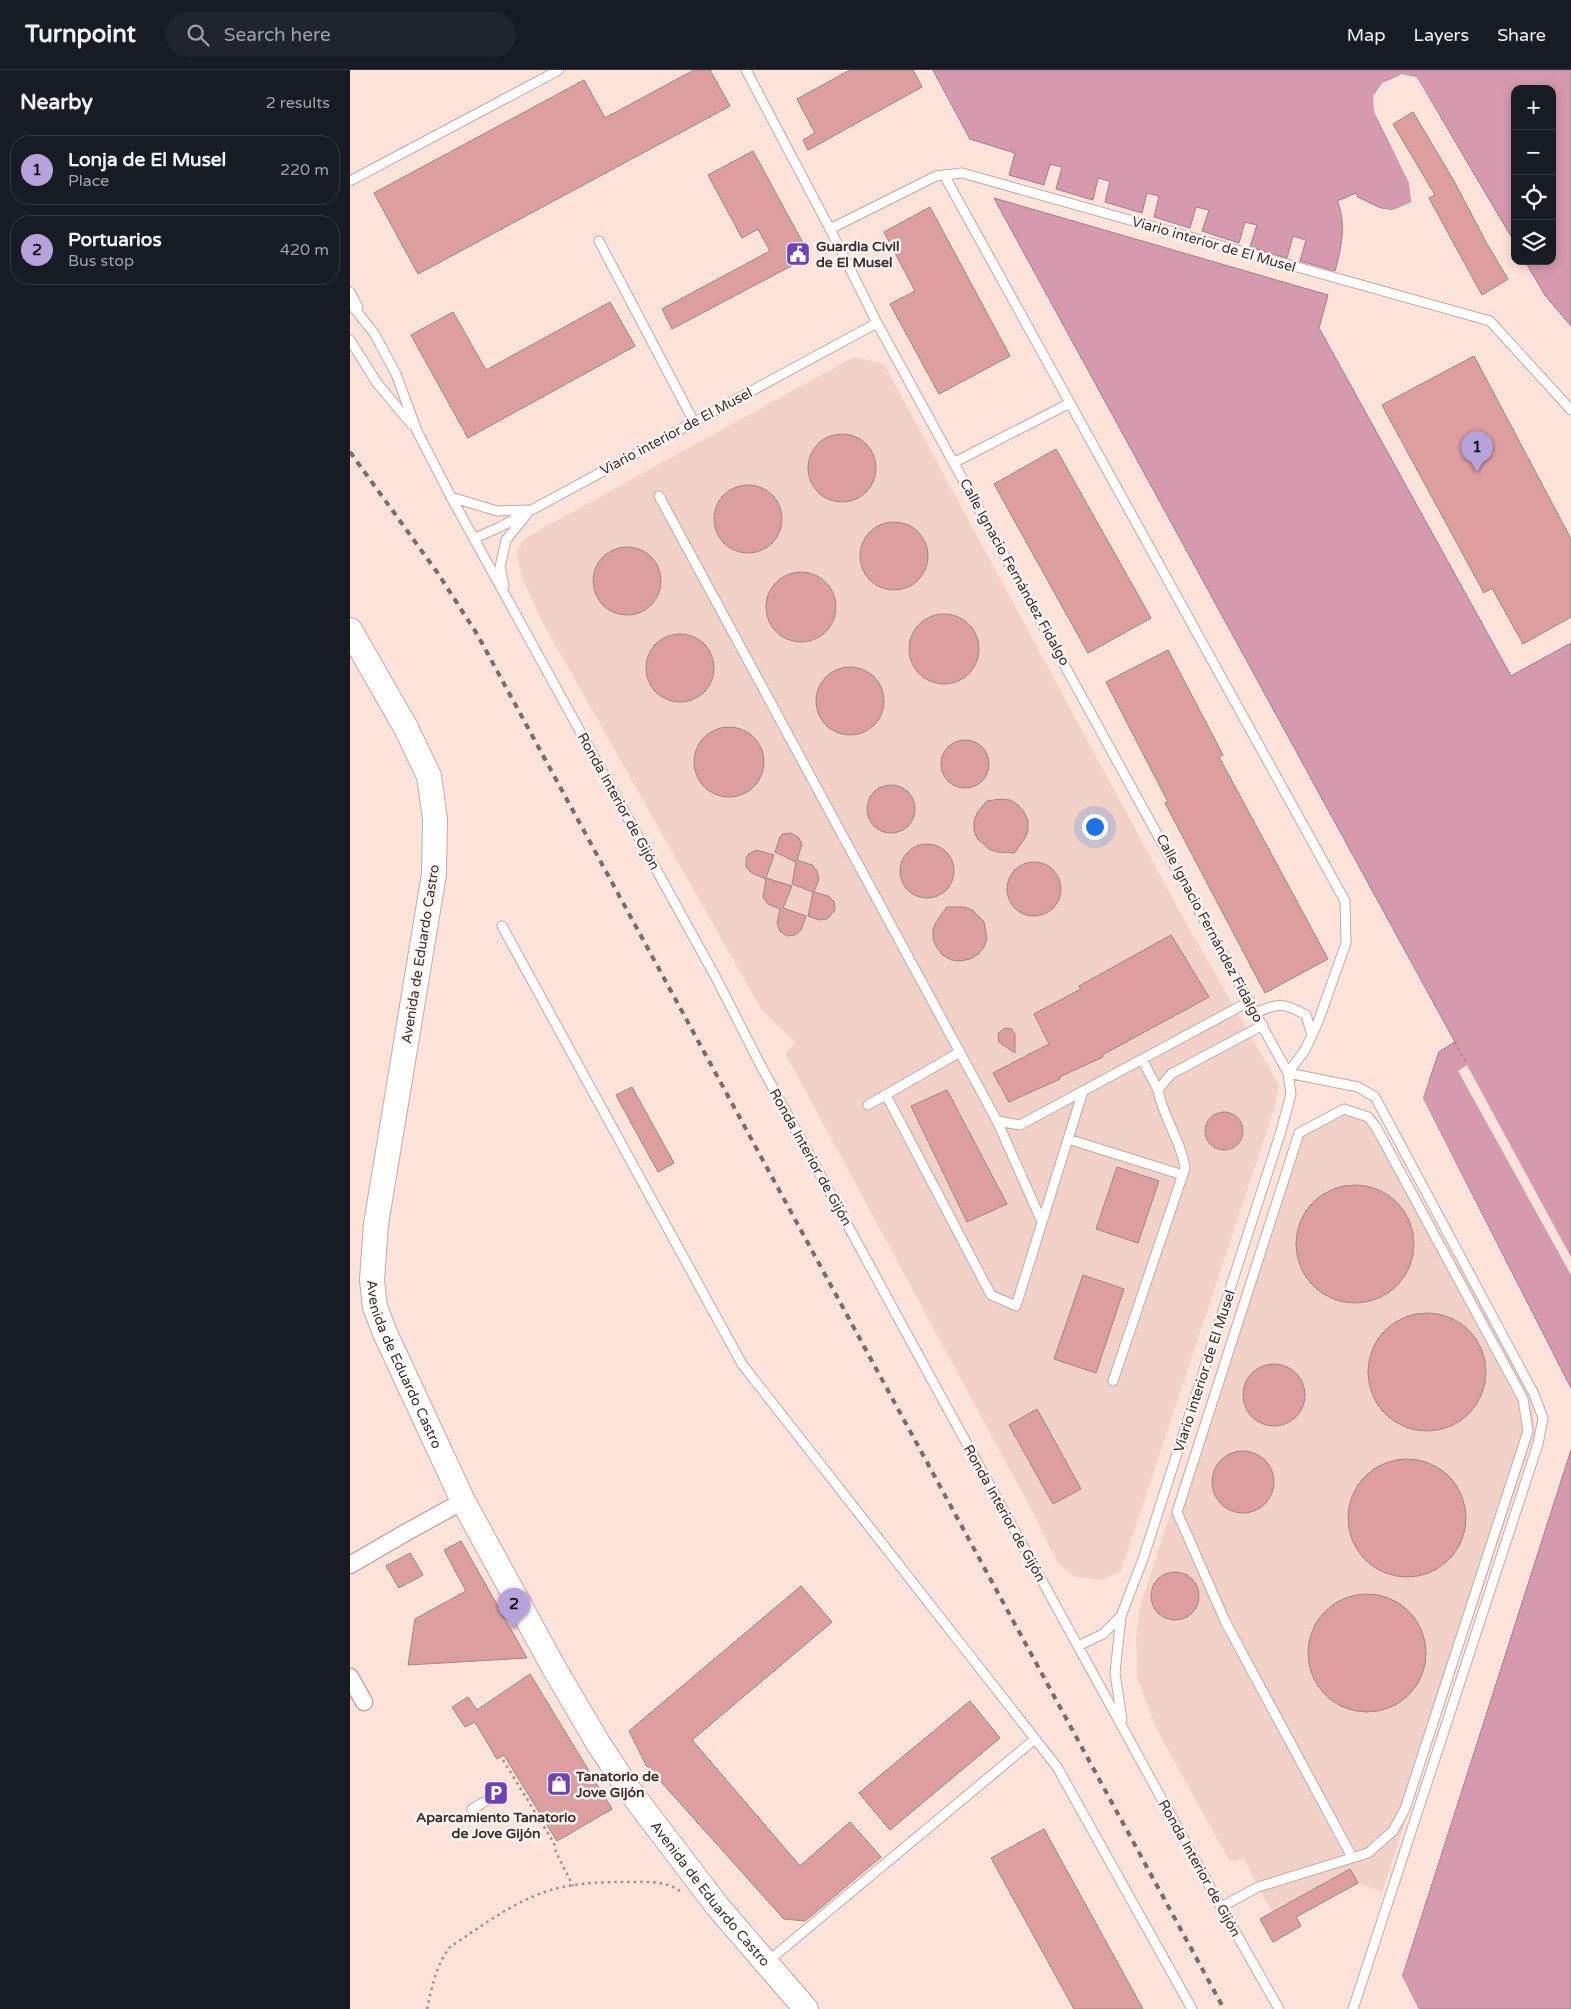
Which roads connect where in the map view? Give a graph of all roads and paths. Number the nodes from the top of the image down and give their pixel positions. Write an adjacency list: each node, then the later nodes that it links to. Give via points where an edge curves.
1 (558, 70): 4 (lane)
2 (746, 70): 5 (lane, Calle Ignacio Fernández Fidalgo)
3 (944, 175): 5 (lane, Viario interior de El Musel, via 936,176); 12 (lane); 13 (lane, Viario interior de El Musel, via 962,173 1490,321)
4 (350, 181)
5 (830, 229): 9 (lane, Calle Ignacio Fernández Fidalgo)
6 (599, 241): 14 (lane)
7 (350, 292): 10 (lane)
8 (350, 303): 10 (lane, Ronda Interior de Gijón)
9 (877, 323): 14 (lane, Viario interior de El Musel); 16 (lane, Calle Ignacio Fernández Fidalgo)
10 (374, 333): 15 (lane, Ronda Interior de Gijón, via 396,374)
11 (350, 340): 15 (lane, via 377,383)
12 (1070, 403): 16 (lane); 27 (lane, via 1345,901 1346,943)
13 (1571, 410)
14 (694, 422): 19 (lane, Viario interior de El Musel)
15 (416, 431): 18 (lane, Ronda Interior de Gijón)
16 (955, 462): 24 (lane, Calle Ignacio Fernández Fidalgo)
17 (659, 496): 29 (lane)
18 (451, 497): 19 (lane, via 497,512); 20 (lane, Ronda Interior de Gijón)
19 (530, 510): 20 (lane, Viario interior de El Musel); 21 (lane, via 506,540 500,567)
20 (475, 538): 21 (lane, Ronda Interior de Gijón)
21 (505, 594): 45 (lane, Ronda Interior de Gijón)
22 (350, 630): 42 (street, Avenida de Eduardo Castro, via 406,728 429,776 435,818 434,874 376,1224 372,1280 375,1307)
23 (502, 926): 49 (lane, via 742,1364)
24 (1250, 1001): 25 (lane, Calle Ignacio Fernández Fidalgo); 30 (lane)
25 (1256, 1013): 26 (lane, Calle Ignacio Fernández Fidalgo); 27 (lane, via 1272,1005 1286,1004 1306,1015)
26 (1262, 1025): 32 (lane, Calle Ignacio Fernández Fidalgo); 33 (lane, via 1172,1074)
27 (1312, 1035): 32 (lane)
28 (1455, 1042): 31 (path)
29 (960, 1052): 35 (lane); 37 (lane)
30 (1142, 1059): 33 (lane); 34 (lane)
31 (1467, 1065)
32 (1288, 1073): 44 (lane, Viario interior de El Musel, via 1290,1094 1281,1130 1143,1559); 62 (lane, via 1358,1087 1375,1097 1530,1385 1543,1418 1535,1453)
33 (1158, 1090): 39 (lane, via 1161,1106 1183,1151 1186,1168)
34 (1083, 1091): 37 (lane, via 1020,1125); 38 (lane)
35 (886, 1095): 36 (lane); 40 (lane, via 992,1295 1016,1306)
36 (868, 1105)
37 (996, 1121): 40 (lane)
38 (1068, 1139): 39 (lane); 40 (lane)
39 (1183, 1175): 41 (lane)
40 (1042, 1222)
41 (1113, 1382)
42 (463, 1502): 43 (street); 57 (street, Avenida de Eduardo Castro, via 564,1684 629,1790 718,1907)
43 (350, 1566)
44 (1121, 1616): 45 (lane, Viario interior de El Musel, via 1102,1634); 48 (lane, via 1115,1673)
45 (1078, 1646): 48 (lane, Ronda Interior de Gijón)
46 (350, 1677): 47 (street)
47 (364, 1702)
48 (1123, 1726): 56 (lane, Ronda Interior de Gijón)
49 (1035, 1739): 57 (lane); 60 (lane, via 1057,1767)
50 (503, 1760): 54 (path, via 554,1842)
51 (496, 1795): 52 (lane)
52 (472, 1808)
53 (1352, 1857): 53 (lane, via 1368,1853 1394,1831 1405,1808 1528,1431 1523,1399 1376,1127 1368,1117 1344,1110 1299,1133 1177,1512 1226,1623); 56 (lane, via 1258,1887)
54 (573, 1886): 55 (path, via 648,1882 663,1883); 58 (path, via 536,1895 514,1905 450,1947 434,1979)
55 (682, 1893)
56 (1221, 1907): 61 (lane, Ronda Interior de Gijón)
57 (767, 1962): 59 (street, Avenida de Eduardo Castro)
58 (427, 2009)
59 (806, 2009)
60 (1192, 2009)
61 (1279, 2009)
62 (1353, 2009)

